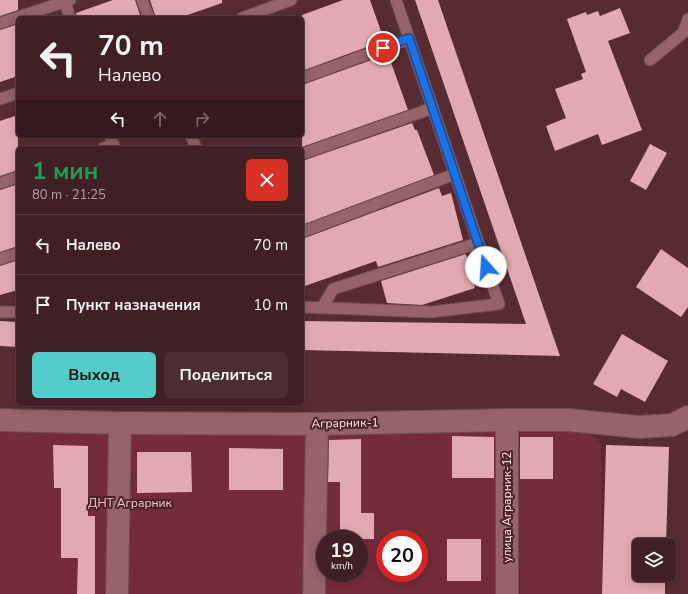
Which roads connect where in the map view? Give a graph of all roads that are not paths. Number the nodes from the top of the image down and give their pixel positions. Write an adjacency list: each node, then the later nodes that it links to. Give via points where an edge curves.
1 (142, 0): 7 (lane)
2 (291, 0): 8 (lane)
3 (396, 0): 12 (lane)
4 (67, 1): 5 (lane); 6 (lane)
5 (21, 16)
6 (70, 16)
7 (148, 16)
8 (247, 16)
9 (16, 18): 11 (lane)
10 (688, 19): 13 (lane, via 683,33)
11 (0, 23)
12 (409, 38): 14 (lane); 17 (lane)
13 (650, 60)
14 (304, 77)
15 (16, 94): 16 (lane)
16 (0, 99)
17 (433, 108): 18 (lane); 19 (lane)
18 (304, 153)
19 (455, 174): 22 (lane); 23 (lane)
20 (16, 178): 21 (lane)
21 (0, 183)
22 (304, 231)
23 (478, 243): 27 (lane, via 333,289); 27 (lane, via 499,304 431,312)
24 (16, 254): 25 (lane)
25 (0, 259)
26 (304, 307): 27 (lane)
27 (322, 308)
28 (0, 312): 29 (lane)
29 (16, 312)
30 (688, 417): 32 (street, Аграрник-1, via 672,425 639,427 569,420)
31 (0, 420): 33 (street, Аграрник-1)
32 (507, 420): 34 (street, Аграрник-1); 37 (street, улица Аграрник-12)
33 (120, 423): 34 (street, Аграрник-1); 35 (street)
34 (317, 424): 36 (street)
35 (117, 594)
36 (314, 594)
37 (507, 594)

